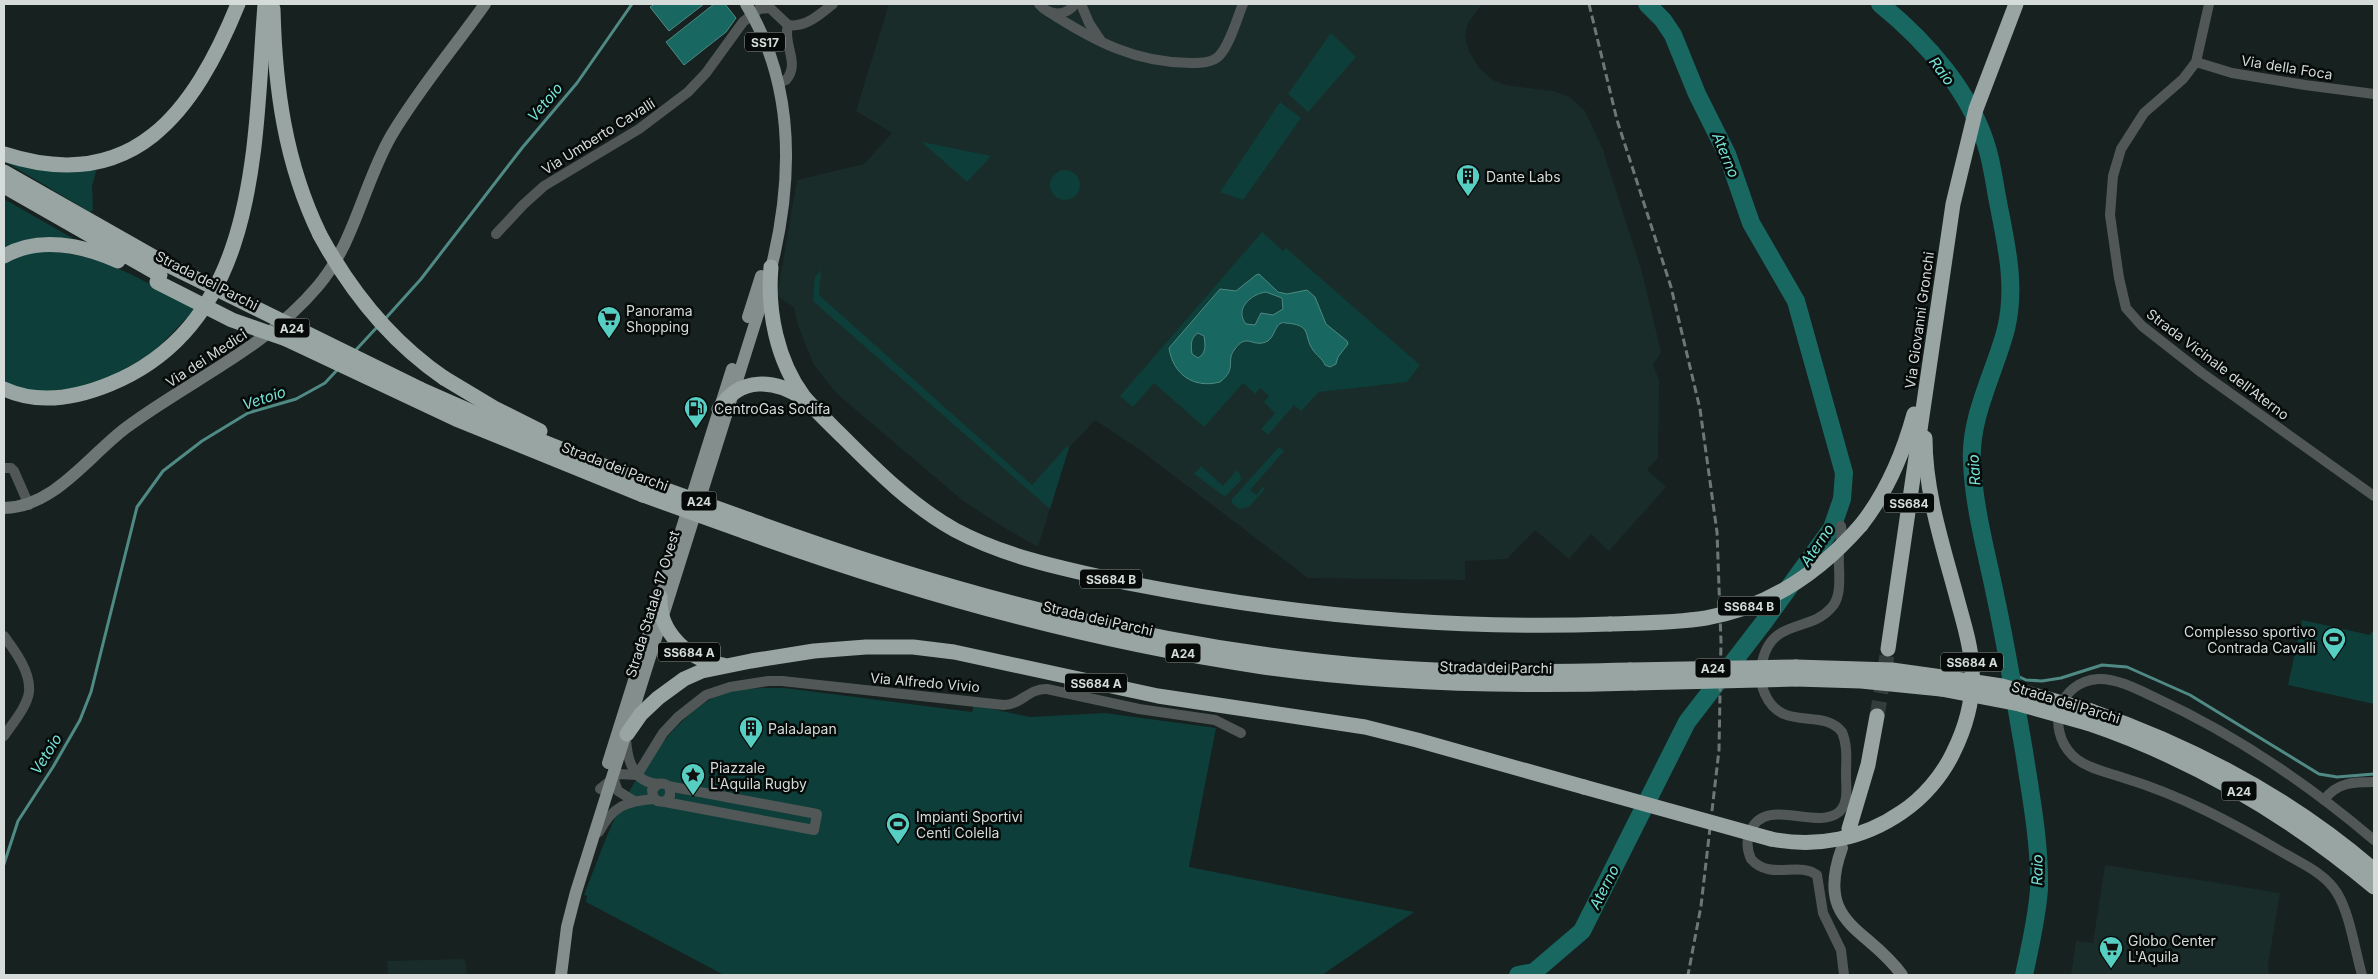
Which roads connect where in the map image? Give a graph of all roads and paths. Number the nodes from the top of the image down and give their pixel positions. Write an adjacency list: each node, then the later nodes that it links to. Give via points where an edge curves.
1 (238, 4): 19 (highway, via 200,82 169,122 150,138 110,159 76,165 36,163)
2 (265, 4): 27 (highway, via 248,189 237,240 212,295 188,330 172,345 118,381 65,397 42,398)
3 (273, 4): 33 (highway, bridge, via 275,67 282,122 293,169 309,213 344,277 378,320 416,357 444,378 510,417 590,452)
4 (485, 4): 35 (street, Via dei Medici, via 390,137 352,229 328,274 317,287 275,330 127,427 58,487)
5 (833, 4): 14 (street, via 812,20 799,26)
6 (1039, 4): 13 (street)
7 (1075, 4): 13 (street, via 1062,13)
8 (1081, 4): 15 (street)
9 (1243, 4): 15 (street, via 1224,50 1211,61 1158,61)
10 (2016, 4): 26 (highway, Via Giovanni Gronchi / SS684, via 1969,133 1949,226)
11 (2209, 4): 16 (street, Strada Vicinale dell'Aterno)
12 (750, 9): 14 (street, via 770,8); 17 (main road, Strada Statale 17 Ovest / SS17); 22 (street, Via Umberto Cavalli, via 710,69 688,92 646,124 544,186)
13 (1049, 12): 15 (street)
14 (788, 25): 17 (street, via 786,37 792,57 791,72)
15 (1105, 46)
16 (2196, 62): 18 (street, Via della Foca, via 2232,73); 34 (street, Strada Vicinale dell'Aterno, via 2183,79 2144,113 2121,149 2113,176 2110,215 2126,308 2142,326 2202,373)
17 (780, 88): 24 (main road, Strada Statale 17 Ovest, via 787,141 787,184); 31 (main road, Strada Statale 17 Ovest, via 781,171 774,223)
18 (2374, 94)
19 (4, 154)
20 (4, 172): 25 (highway, Strada dei Parchi / A24)
21 (4, 186): 25 (highway, Strada dei Parchi / A24)
22 (496, 234)
23 (4, 256): 25 (highway, via 24,248 68,246)
24 (771, 267): 28 (main road, Strada Statale 17 Ovest); 30 (highway, SS684 B, via 771,302 780,350 795,384)
25 (161, 274): 29 (highway, Strada dei Parchi / A24, bridge); 29 (highway, Strada dei Parchi / A24, bridge, via 286,339)
26 (1930, 357): 30 (highway, SS684 B, bridge, via 1900,457 1881,497 1836,552 1812,572 1755,603 1701,619 1610,624 1479,625 1315,613 1189,594 1047,564 972,538 924,511 872,466); 41 (highway, Via Giovanni Gronchi / SS684); 42 (highway, SS684 A, bridge, via 1925,434 1927,470 1968,640 1972,668 1970,699 1962,732 1934,783 1913,804 1890,820 1832,841 1803,843 1771,839 1365,727 1158,696 934,649 899,646 848,648)
27 (6, 389)
28 (733, 393): 30 (highway, SS684 B, via 753,385 771,384 790,391); 31 (highway, SS684 B); 39 (main road, Strada Statale 17 Ovest)
29 (417, 394): 33 (highway, Strada dei Parchi / A24)
30 (811, 405)
31 (719, 408): 38 (main road, Strada Statale 17 Ovest)
32 (4, 468): 35 (street, via 14,471)
33 (645, 489): 44 (highway, Strada dei Parchi / A24, bridge, via 884,578 975,605 1084,634 1239,663 1344,676 1512,685 1632,677 1892,670 1942,683 2032,694)
34 (2374, 496)
35 (29, 505): 36 (street, Via dei Medici)
36 (4, 508)
37 (1841, 526): 66 (street, via 1839,589 1835,603 1814,621 1776,637 1764,656 1761,677 1765,695 1780,713 1829,723 1842,732 1846,746 1846,798 1839,811 1828,816 1780,814 1764,818 1751,830 1748,847 1751,859 1762,868 1809,871 1817,875 1823,913 1840,950)
38 (660, 597): 39 (highway, SS684 A); 48 (main road, Strada Statale 17 Ovest)
39 (663, 619): 42 (highway, SS684 A, via 671,634 686,650 708,662); 46 (main road, Strada Statale 17 Ovest)
40 (4, 636): 47 (street, via 25,669 29,692)
41 (1888, 649)
42 (730, 664): 46 (highway, SS684 A, via 695,674 676,684 648,708)
43 (1878, 716): 58 (highway, via 1868,764)
44 (2089, 717): 62 (highway, Strada dei Parchi / A24, via 2168,741 2236,775 2316,825); 63 (highway, Strada dei Parchi / A24, via 2236,789 2315,840)
45 (1241, 733): 49 (street, Via Alfredo Vivio, via 1215,720 1139,709 1047,689 1032,691 1008,705 768,681 720,689 698,700 668,727)
46 (626, 734): 49 (street, via 628,755); 50 (main road, Strada Statale 17 Ovest)
47 (4, 736)
48 (611, 754): 50 (street); 53 (main road, Strada Statale 17 Ovest)
49 (637, 775): 50 (street, via 624,773); 52 (street)
50 (612, 778): 53 (street); 56 (street, via 618,791); 60 (main road, Strada Statale 17 Ovest)
51 (2374, 782): 55 (street, via 2345,783 2331,790)
52 (663, 785): 54 (street, via 652,790); 57 (street, via 670,796); 57 (street, via 817,814 814,830)
53 (600, 789): 64 (main road, Strada Statale 17 Ovest, via 562,913)
54 (654, 798): 56 (street); 57 (street)
55 (2324, 800): 59 (street); 68 (street, via 2238,741 2198,718 2114,681 2085,681 2072,687 2062,704 2058,726 2061,739 2073,757 2202,807 2329,881 2344,908)
56 (634, 801): 60 (street, via 610,814)
57 (665, 802)
58 (1848, 829)
59 (2374, 840)
60 (590, 848): 65 (main road, Strada Statale 17 Ovest, via 568,922)
61 (1842, 848): 67 (street, via 1835,875 1840,910 1852,928 1887,957)
62 (2374, 870)
63 (2374, 887)
64 (552, 975)
65 (561, 975)
66 (1844, 975)
67 (1902, 975)
68 (2362, 975)

